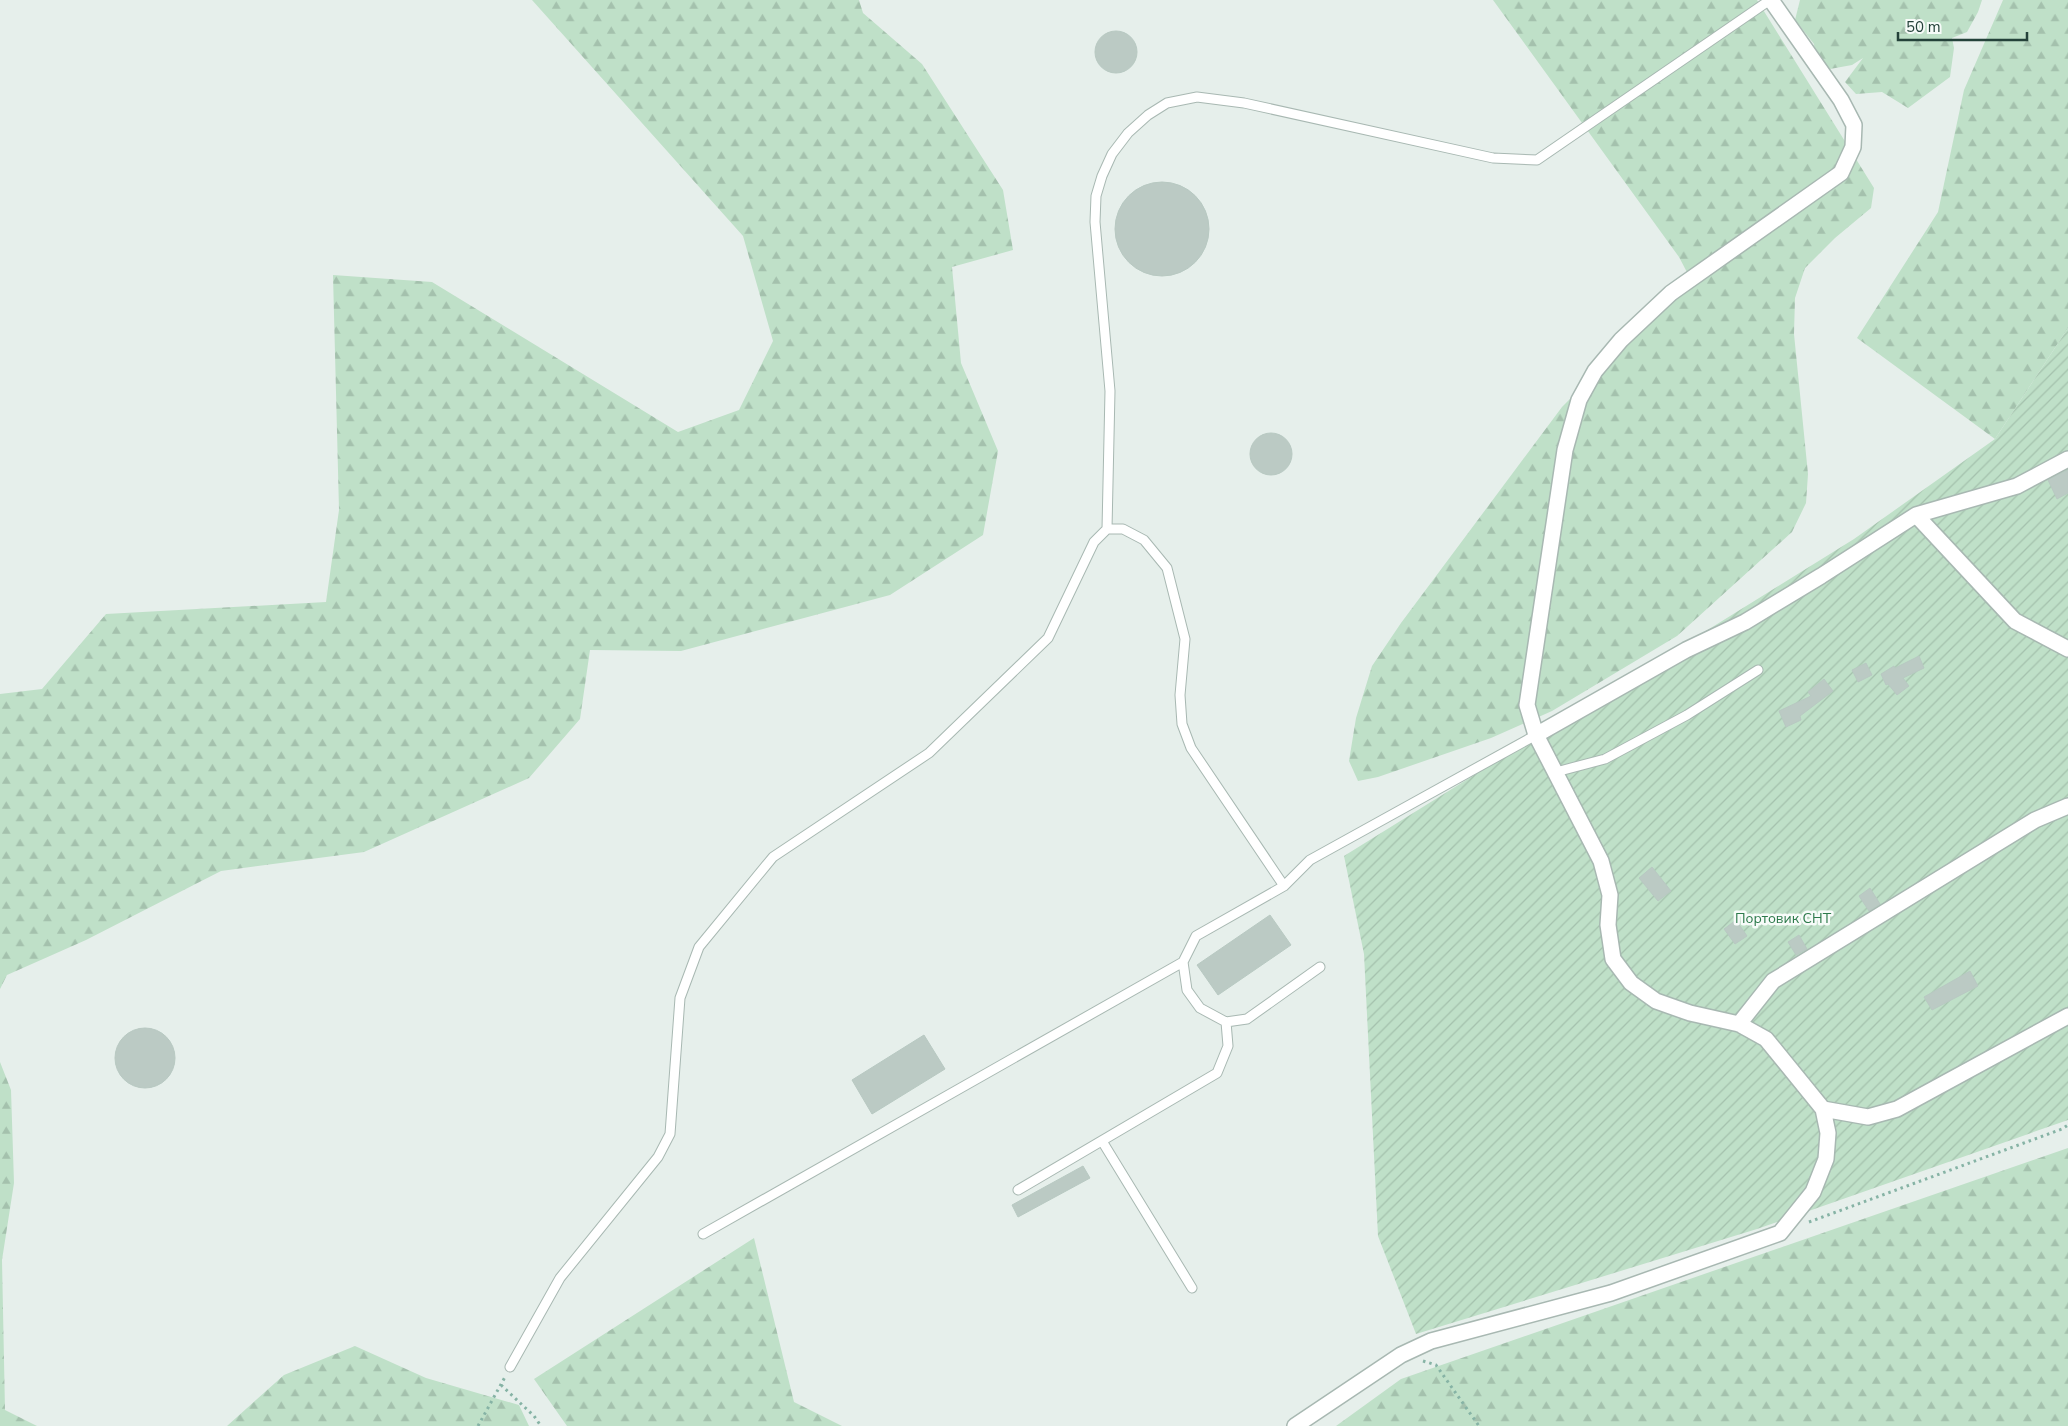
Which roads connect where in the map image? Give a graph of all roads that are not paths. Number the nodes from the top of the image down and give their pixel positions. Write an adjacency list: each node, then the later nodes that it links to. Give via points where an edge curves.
1 (1770, 0): 4 (lane, via 1537,160 1493,158 1244,103 1197,97 1167,103 1148,115 1112,154 1096,196 1095,222 1110,391); 7 (street, via 1841,100 1854,125 1853,147 1841,174 1670,293 1621,340 1595,371 1579,400 1565,450 1527,705)
2 (2068, 459): 3 (street, via 2017,486)
3 (1916, 515): 5 (street, via 2015,621); 7 (street, via 1745,622 1686,650)
4 (1107, 529): 10 (lane, via 1123,529 1144,540 1166,568 1185,639 1180,695 1182,724 1190,748); 21 (lane, via 1094,542 1048,638 929,753 772,857 699,946 680,998 670,1134 658,1157 560,1278)
5 (2068, 649)
6 (1758, 670): 8 (lane, via 1687,715 1605,759)
7 (1536, 735): 8 (street); 10 (lane, via 1310,860)
8 (1556, 772): 15 (street, via 1601,861 1610,895 1608,925 1613,959 1632,984 1656,1001)
9 (2068, 806): 15 (street, via 2036,820 1774,980)
10 (1284, 886): 11 (lane, via 1196,936)
11 (1183, 962): 14 (lane, via 1187,990 1200,1008); 19 (lane)
12 (1320, 968): 14 (lane, via 1247,1019)
13 (2068, 1016): 16 (street, via 1897,1109 1868,1117)
14 (1226, 1022): 17 (lane, via 1228,1046 1217,1073)
15 (1739, 1024): 16 (street, via 1766,1039)
16 (1822, 1109): 22 (street, via 1828,1133 1826,1159 1813,1192 1780,1233 1611,1293 1431,1341 1401,1355)
17 (1102, 1141): 18 (lane); 20 (lane)
18 (1018, 1190)
19 (703, 1234)
20 (1192, 1288)
21 (510, 1367)
22 (1295, 1426)

